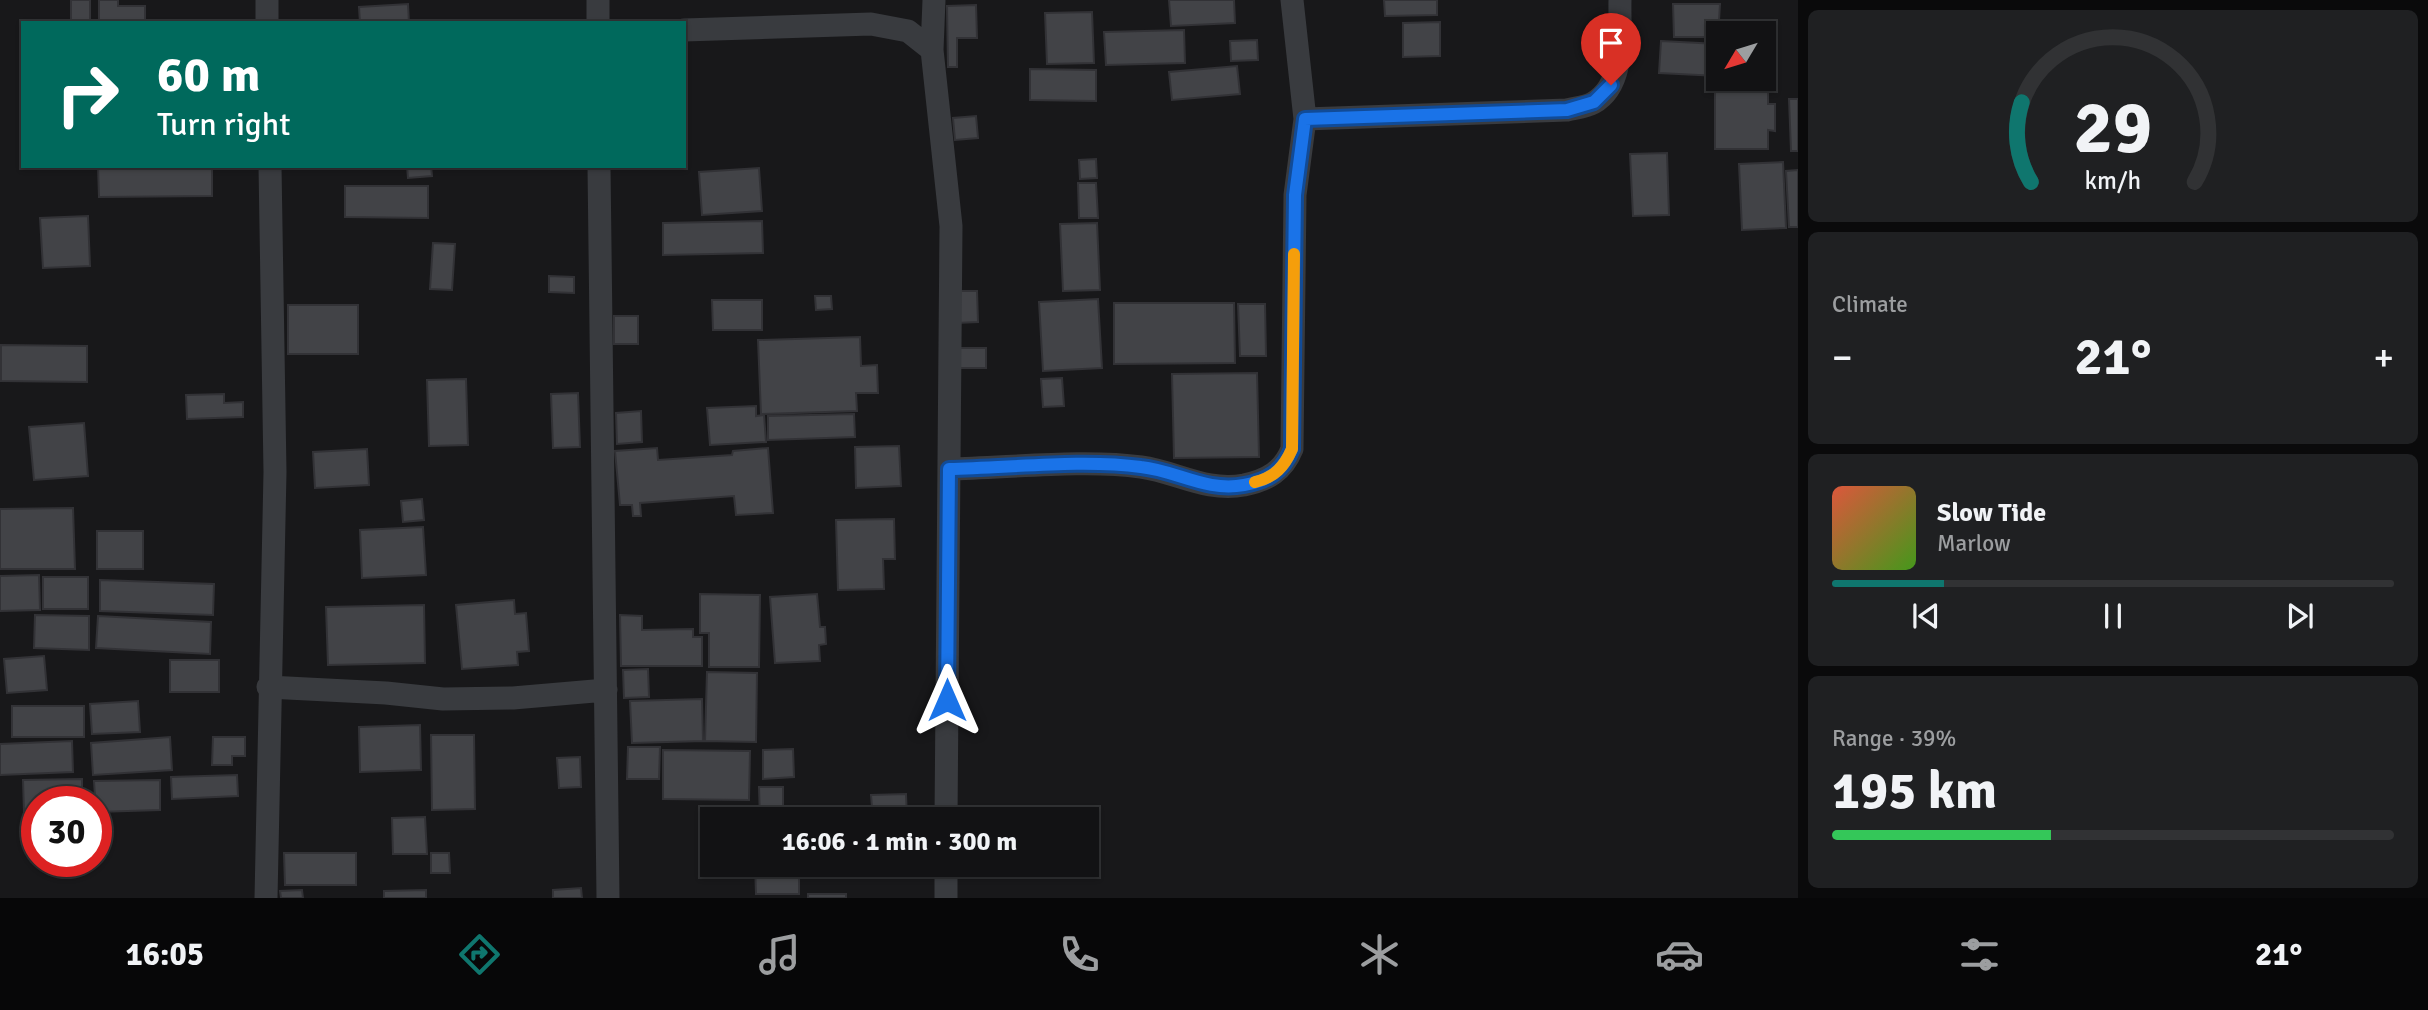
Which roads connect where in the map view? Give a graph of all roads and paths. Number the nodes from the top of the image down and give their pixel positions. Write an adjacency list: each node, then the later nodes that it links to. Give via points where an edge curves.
1 (598, 0): 5 (street)
2 (934, 0): 7 (street)
3 (1292, 0): 8 (street)
4 (1620, 0): 8 (street, via 1618,65 1611,85 1594,102 1567,110)
5 (598, 21)
6 (686, 30): 7 (street, via 872,24 908,31)
7 (932, 50): 11 (street, via 951,226)
8 (1305, 119): 11 (street, via 1295,195 1292,449 1284,467 1267,479 1211,488 1141,467)
9 (270, 168): 12 (street, via 275,472)
10 (599, 168): 13 (street)
11 (949, 469): 14 (street)
12 (268, 687): 13 (street, via 443,699); 16 (street)
13 (606, 690): 17 (street)
14 (947, 807)
15 (946, 877): 18 (street)
16 (266, 898)
17 (608, 898)
18 (946, 898)

